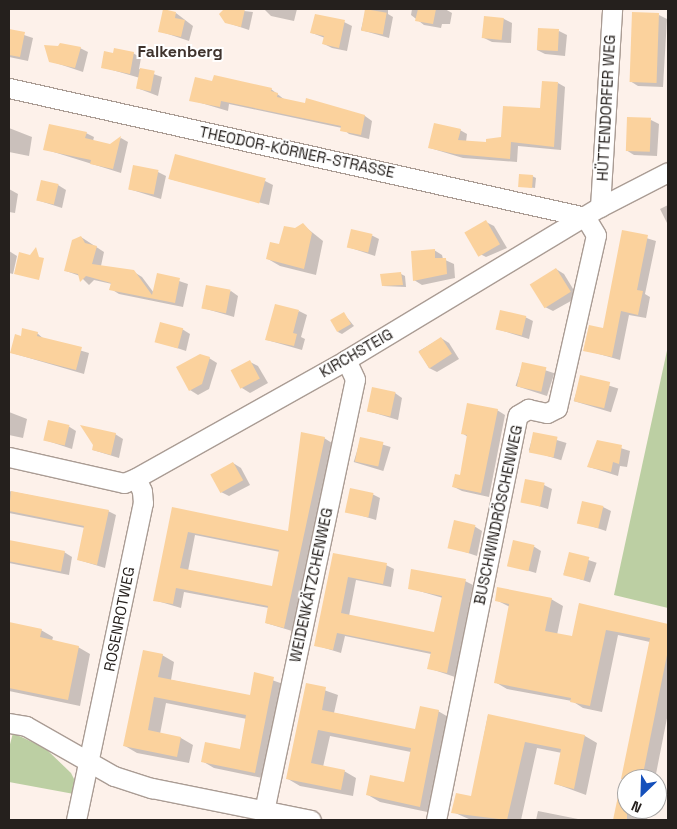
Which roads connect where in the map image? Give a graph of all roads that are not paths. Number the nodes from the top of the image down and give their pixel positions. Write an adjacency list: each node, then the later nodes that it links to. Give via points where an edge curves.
1 (612, 9): 4 (street, HÜTTENDORFER WEG)
2 (9, 88): 4 (street, THEODOR-KÖRNER-STRASSE)
3 (668, 172): 4 (street, KIRCHSTEIG)
4 (593, 212): 5 (street, KIRCHSTEIG); 13 (street, BUSCHWINDRÖSCHENWEG, via 596,235 557,408 547,413 528,409 518,415)
5 (346, 360): 7 (street, KIRCHSTEIG); 10 (street, WEIDENKÄTZCHENWEG, via 355,379)
6 (9, 457): 7 (street)
7 (130, 480): 9 (street, ROSENROTWEG, via 142,491 143,503)
8 (9, 723): 9 (street, via 26,726)
9 (90, 761): 10 (street, via 114,776 152,788); 11 (street, ROSENROTWEG)
10 (264, 811): 12 (street)
11 (76, 820)
12 (311, 820)
13 (436, 820)

